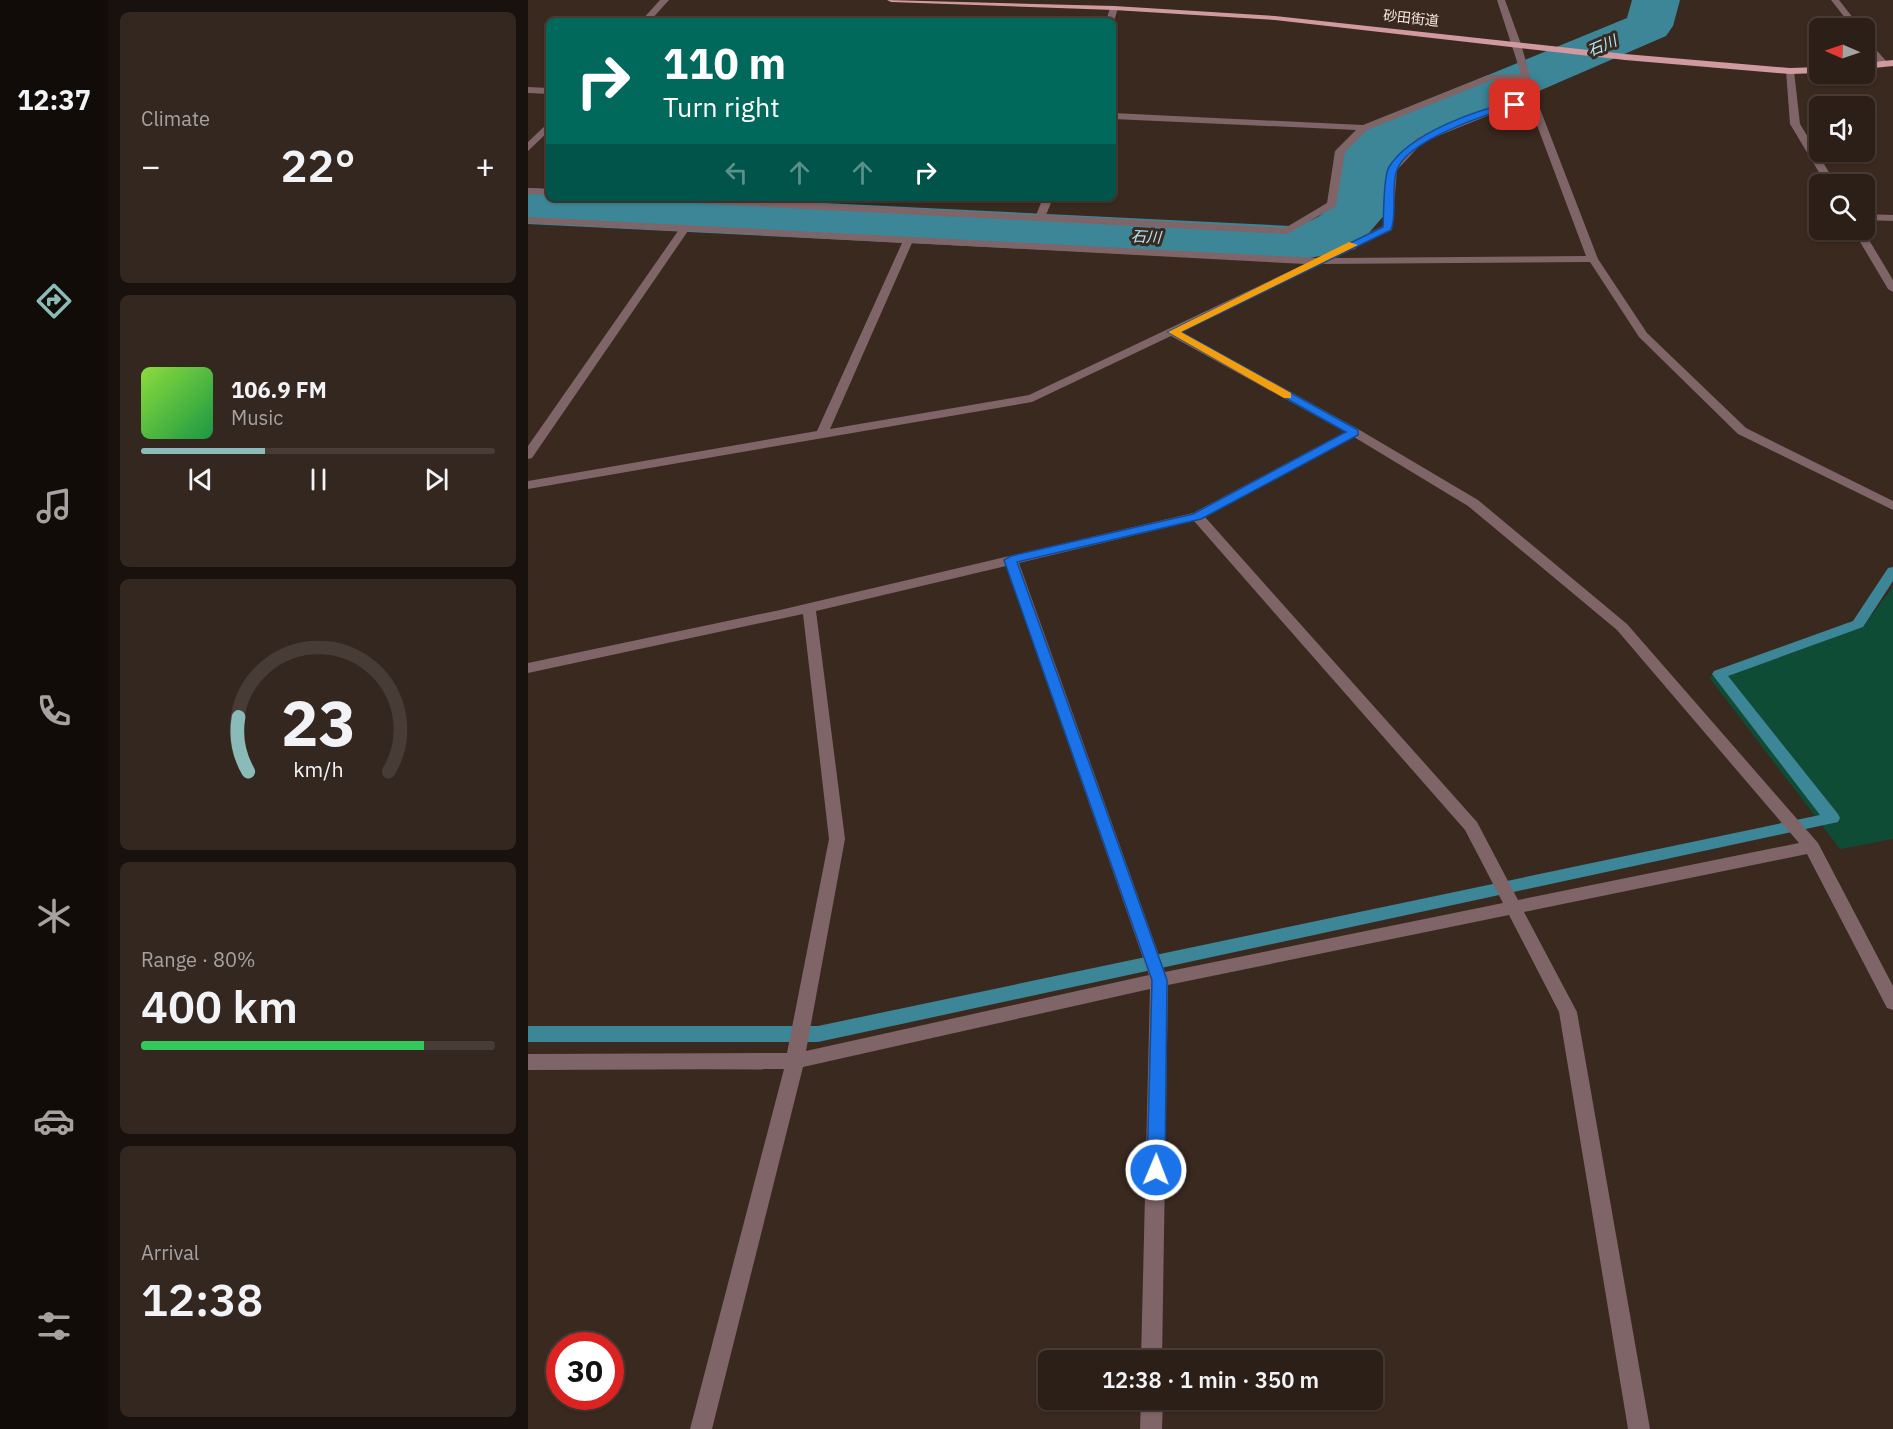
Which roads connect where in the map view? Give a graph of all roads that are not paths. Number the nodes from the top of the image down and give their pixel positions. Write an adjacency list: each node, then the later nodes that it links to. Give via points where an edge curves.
1 (665, 0): 7 (street)
2 (891, 0): 5 (main road, 砂田街道)
3 (1501, 0): 10 (street)
4 (1835, 0): 9 (street)
5 (948, 1): 6 (main road, 砂田街道)
6 (1114, 8): 8 (street); 10 (main road, 砂田街道, via 1285,19)
7 (648, 18)
8 (1111, 18)
9 (1849, 18)
10 (1517, 44): 14 (main road, 砂田街道); 15 (street)
11 (1875, 49): 12 (street)
12 (1889, 64)
13 (1809, 70): 14 (main road, 砂田街道)
14 (1790, 71): 23 (street, via 1795,124)
15 (1526, 77): 18 (street); 21 (street, via 1491,77)
16 (528, 90): 17 (street)
17 (546, 91)
18 (1532, 101): 35 (street); 36 (street, via 1499,108 1420,140 1392,168 1388,228)
19 (1116, 116): 21 (street)
20 (546, 128): 22 (street)
21 (1364, 128): 29 (street, via 1340,151 1332,204 1287,231)
22 (528, 148)
23 (1825, 174)
24 (528, 191): 25 (street)
25 (546, 192)
26 (712, 201): 29 (street)
27 (1047, 201): 29 (street)
28 (1875, 217): 30 (street)
29 (1040, 218)
30 (1893, 218)
31 (528, 220): 32 (street)
32 (685, 228): 33 (street); 41 (street)
33 (909, 239): 36 (street); 40 (street)
34 (1864, 240): 37 (street)
35 (1593, 259): 36 (street); 43 (street, via 1642,335 1742,431)
36 (1317, 261): 38 (street)
37 (1893, 289)
38 (1173, 332): 39 (street); 40 (street, via 1032,398)
39 (1354, 432): 44 (street); 48 (street, via 1473,503 1622,627)
40 (822, 434): 42 (street)
41 (528, 455)
42 (528, 485)
43 (1893, 506)
44 (1197, 516): 45 (street); 49 (street, via 1472,826)
45 (1011, 560): 46 (street); 50 (street)
46 (809, 608): 47 (street); 52 (street, via 837,839)
47 (528, 668)
48 (1812, 847): 49 (street); 51 (street)
49 (1515, 908): 50 (street); 58 (street, via 1568,1012)
50 (1160, 980): 52 (street); 54 (street)
51 (1893, 1003)
52 (795, 1061): 53 (street); 56 (street)
53 (528, 1062)
54 (1152, 1350)
55 (1152, 1410): 57 (street)
56 (701, 1429)
57 (1151, 1429)
58 (1639, 1429)

